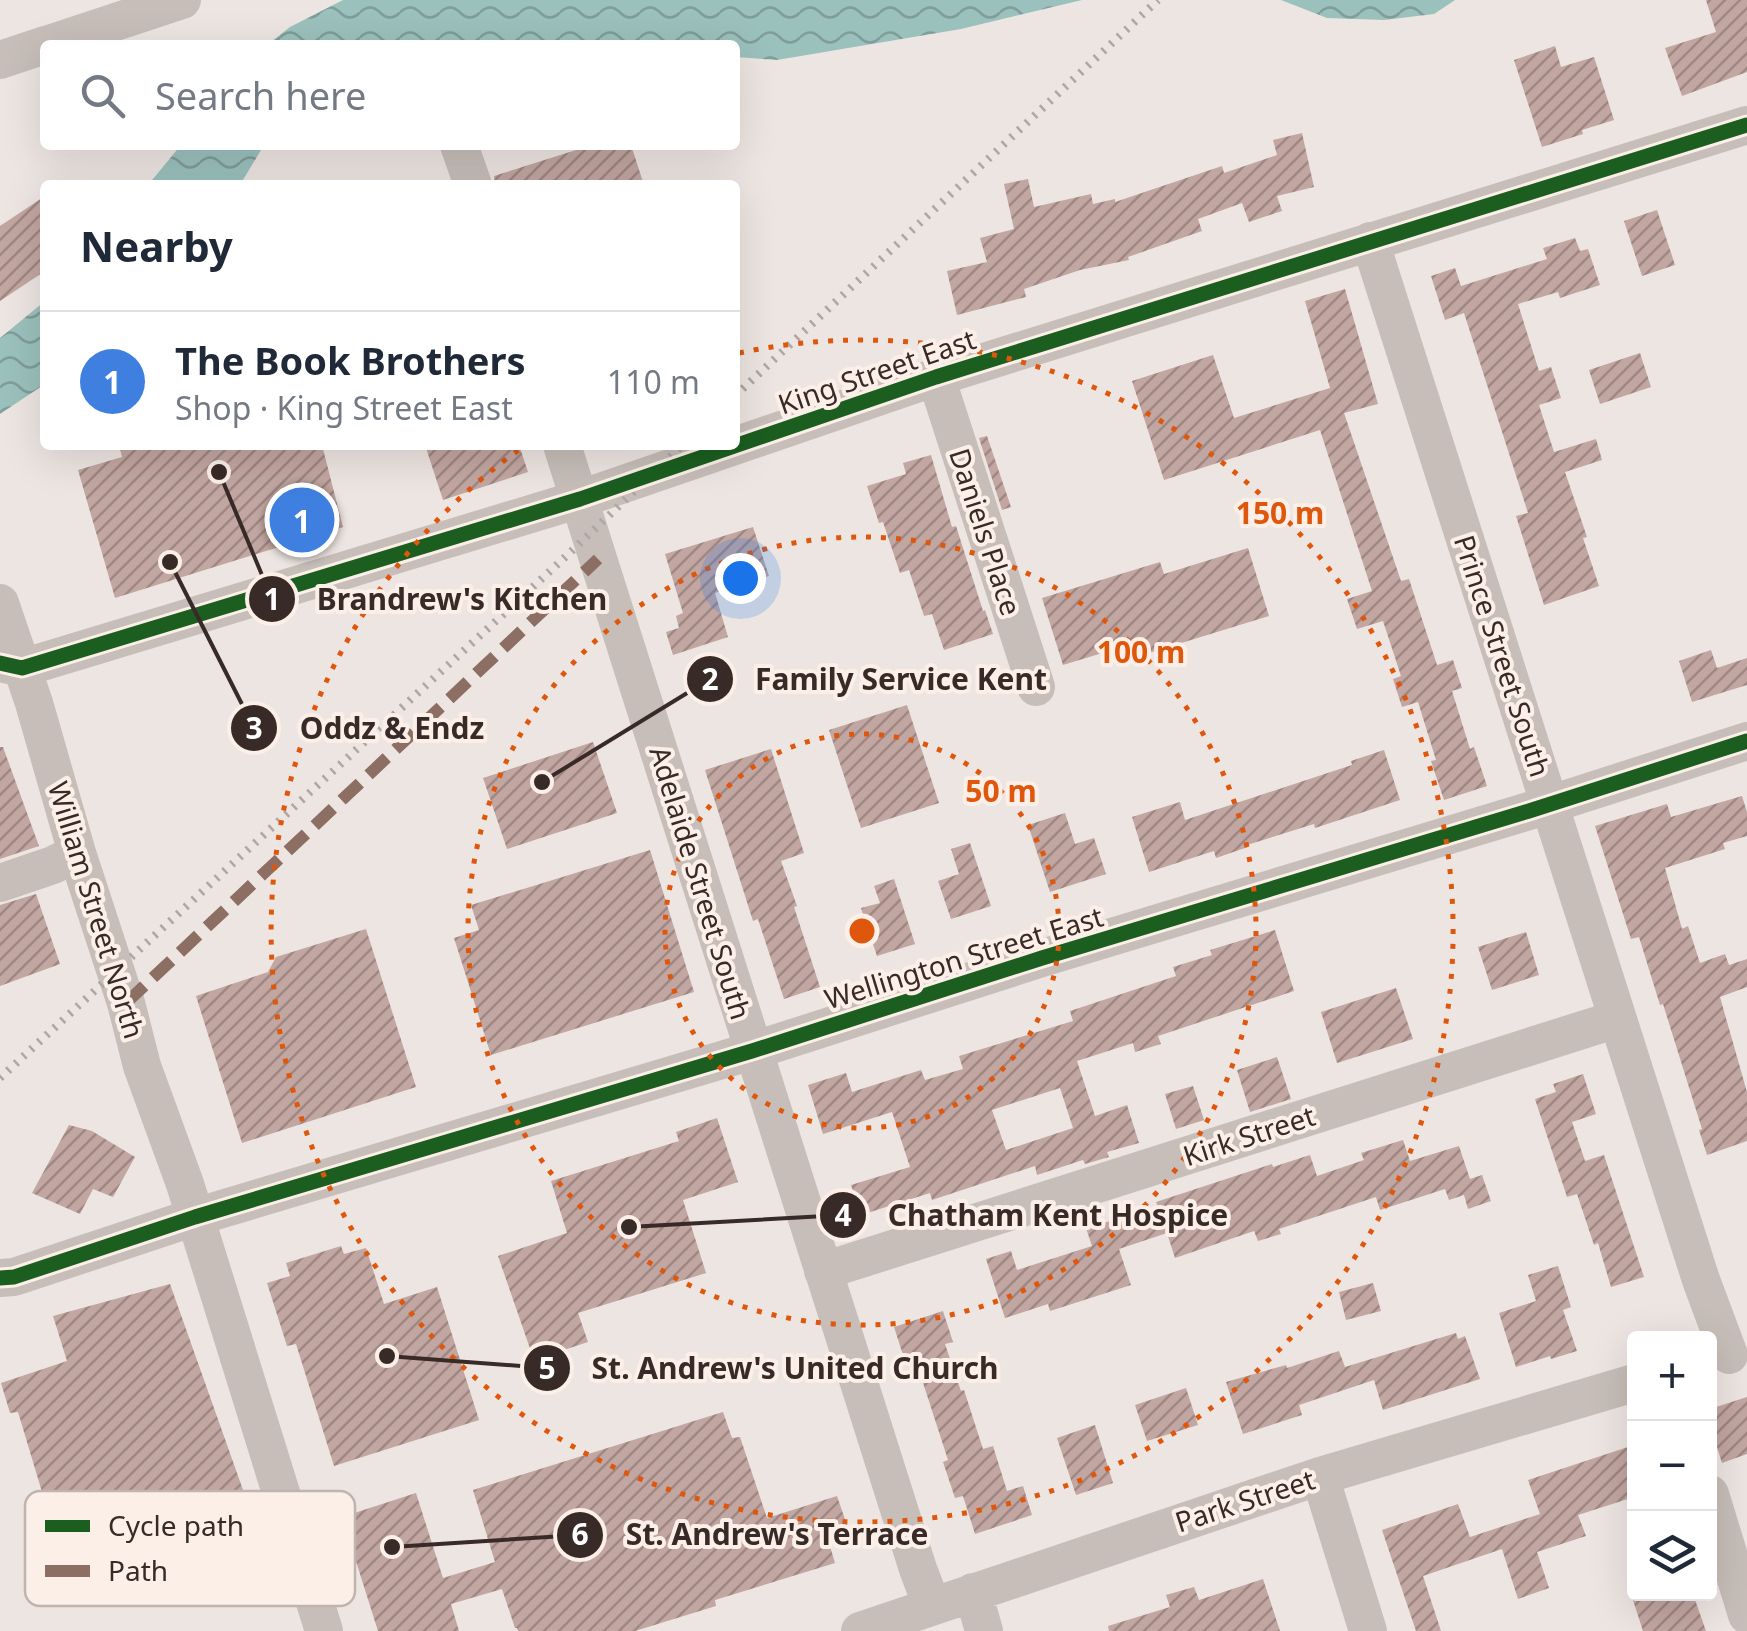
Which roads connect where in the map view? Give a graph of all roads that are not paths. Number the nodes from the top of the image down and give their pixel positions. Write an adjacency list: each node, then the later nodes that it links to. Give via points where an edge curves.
1 (182, 0): 2 (street)
2 (61, 40)
3 (40, 47): 4 (street)
4 (0, 60)
5 (1747, 124): 8 (street, King Street East)
6 (461, 150): 7 (street)
7 (471, 180)
8 (1370, 241): 9 (street, King Street East); 18 (street, Prince Street South)
9 (936, 377): 10 (street, King Street East); 16 (street, Daniels Place)
10 (740, 444)
11 (564, 450): 13 (street, Adelaide Street South)
12 (723, 450): 13 (street, King Street East)
13 (580, 499): 15 (street, King Street East); 22 (street, Adelaide Street South)
14 (0, 602): 15 (street, William Street North)
15 (11, 665): 19 (street, William Street North)
16 (1036, 687)
17 (1747, 741): 18 (street, Wellington Street East)
18 (1550, 804): 21 (street, Prince Street South); 22 (street, Wellington Street East)
19 (77, 853): 20 (street); 23 (street, William Street North)
20 (0, 883)
21 (1617, 1019): 24 (street, Kirk Street); 26 (street, Prince Street South)
22 (752, 1051): 23 (street, Wellington Street East); 24 (street, Adelaide Street South)
23 (195, 1217): 25 (street, Wellington Street East); 29 (street, William Street North)
24 (824, 1271): 33 (street, Adelaide Street South)
25 (0, 1278)
26 (1728, 1355)
27 (1627, 1385): 28 (street, Park Street)
28 (1320, 1476): 31 (street, Park Street); 38 (street)
29 (280, 1491)
30 (1715, 1511): 34 (street)
31 (972, 1592): 33 (street, Park Street); 37 (street)
32 (316, 1606): 35 (street, William Street North)
33 (932, 1606): 36 (street, Park Street)
34 (1747, 1615)
35 (324, 1631)
36 (860, 1631)
37 (984, 1631)
38 (1368, 1631)

